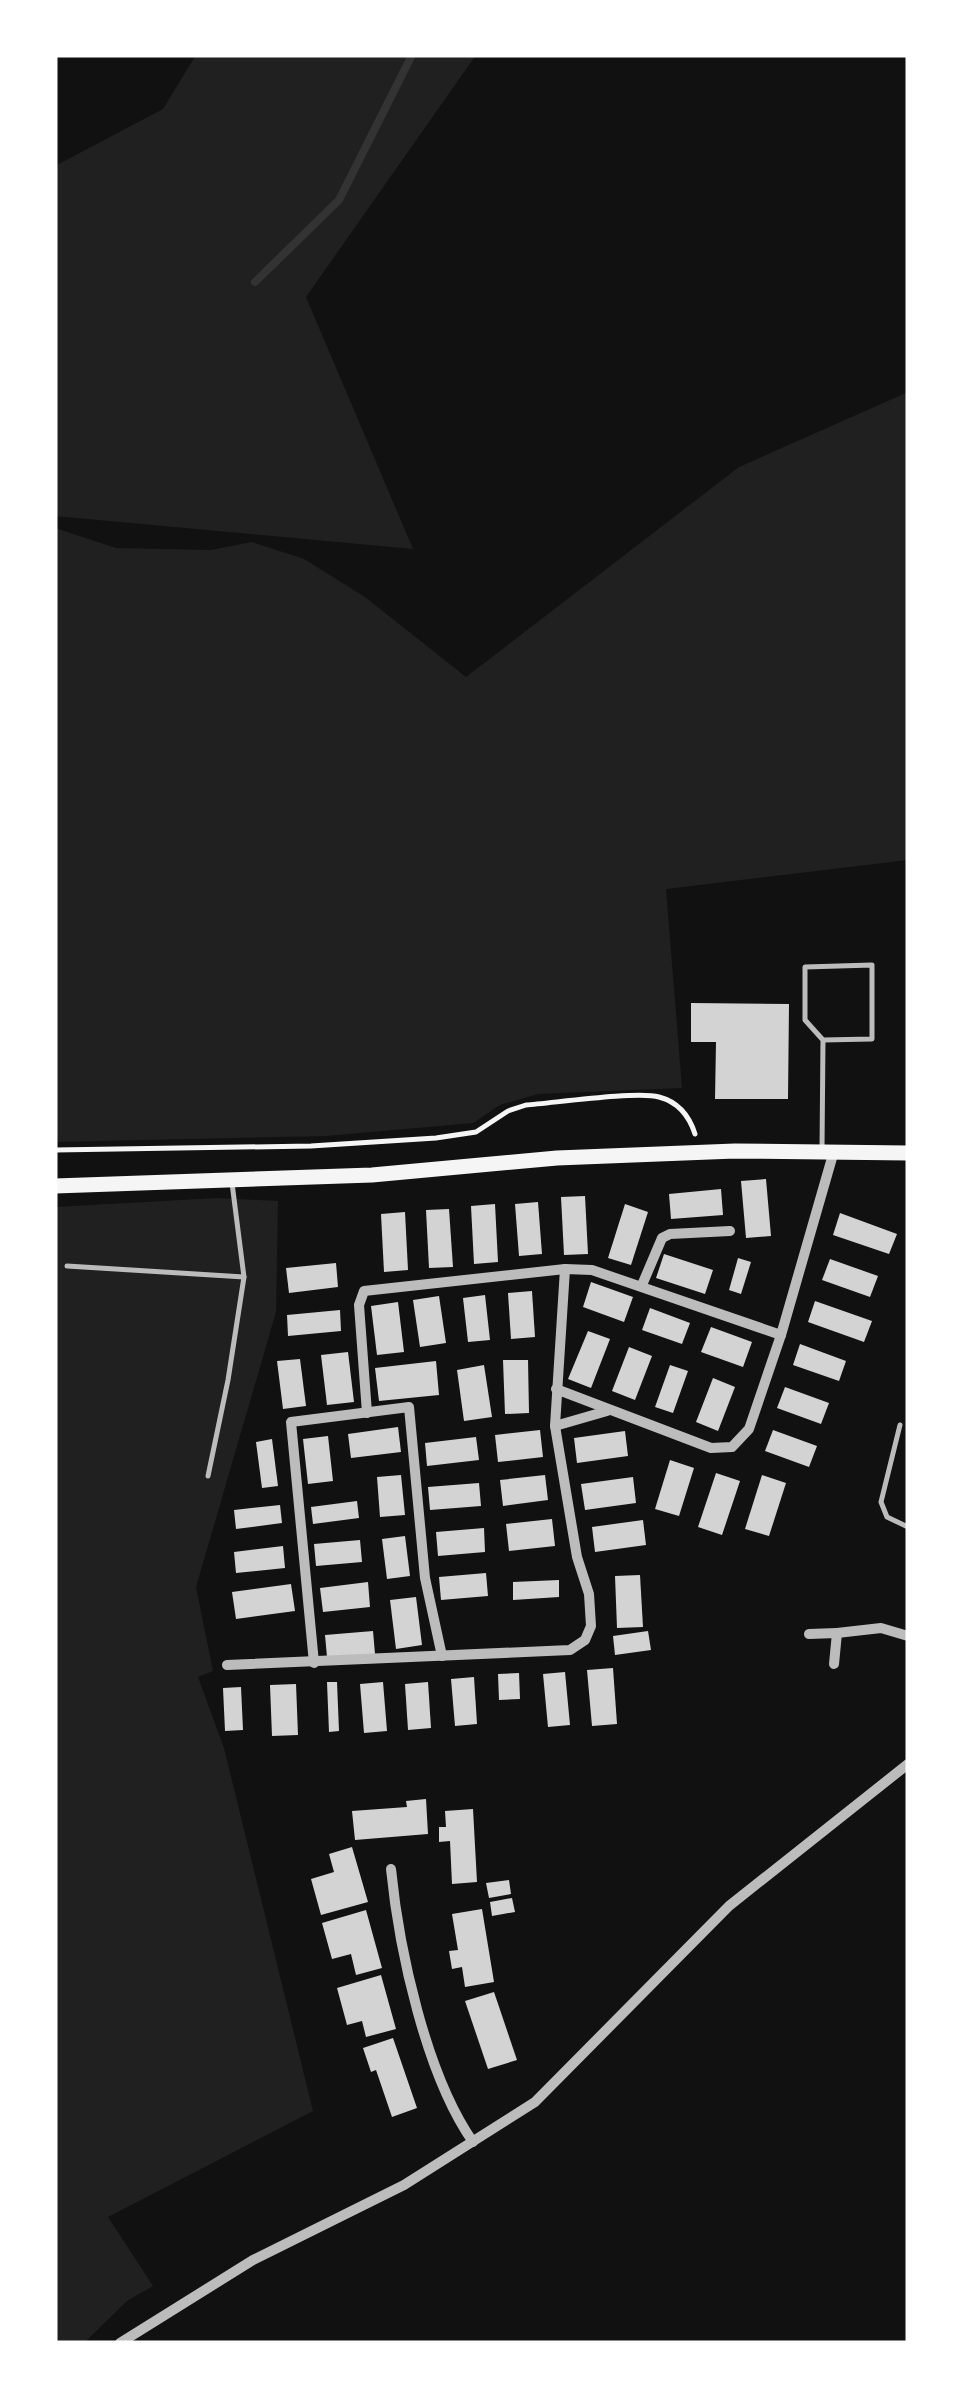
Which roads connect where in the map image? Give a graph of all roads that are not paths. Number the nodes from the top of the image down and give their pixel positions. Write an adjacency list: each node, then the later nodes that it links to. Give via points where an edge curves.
1 (823, 1040): 1 (lane, via 805,1020 805,968 872,965 872,1039); 2 (lane)
2 (828, 1150): 3 (main road); 4 (main road, via 557,1158); 11 (street)
3 (908, 1152)
4 (232, 1180): 5 (main road); 9 (lane)
5 (55, 1186)
6 (730, 1231): 10 (street, via 662,1238)
7 (67, 1266): 9 (lane)
8 (565, 1270): 10 (street, via 592,1270); 12 (street); 14 (street, via 364,1291 359,1305)
9 (244, 1277): 17 (lane)
10 (642, 1285): 11 (street)
11 (781, 1335): 13 (street, via 749,1430 732,1447 711,1448)
12 (556, 1389): 13 (street); 15 (street)
13 (609, 1410): 15 (street)
14 (366, 1412): 22 (street, via 409,1407 425,1578); 23 (street, via 291,1422)
15 (556, 1426): 22 (street, via 591,1626 570,1650)
16 (900, 1426): 18 (lane, via 881,1502 887,1517)
17 (208, 1476)
18 (908, 1527)
19 (838, 1633): 20 (street); 21 (street, via 881,1628); 24 (street)
20 (808, 1634)
21 (908, 1636)
22 (442, 1656): 23 (street)
23 (314, 1663): 25 (street)
24 (834, 1664)
25 (227, 1665)
26 (908, 1764): 28 (street, via 729,1906 535,2102)
27 (390, 1869): 28 (street, via 428,2042 457,2119)
28 (473, 2142): 29 (street, via 404,2186 253,2260)
29 (120, 2343)

